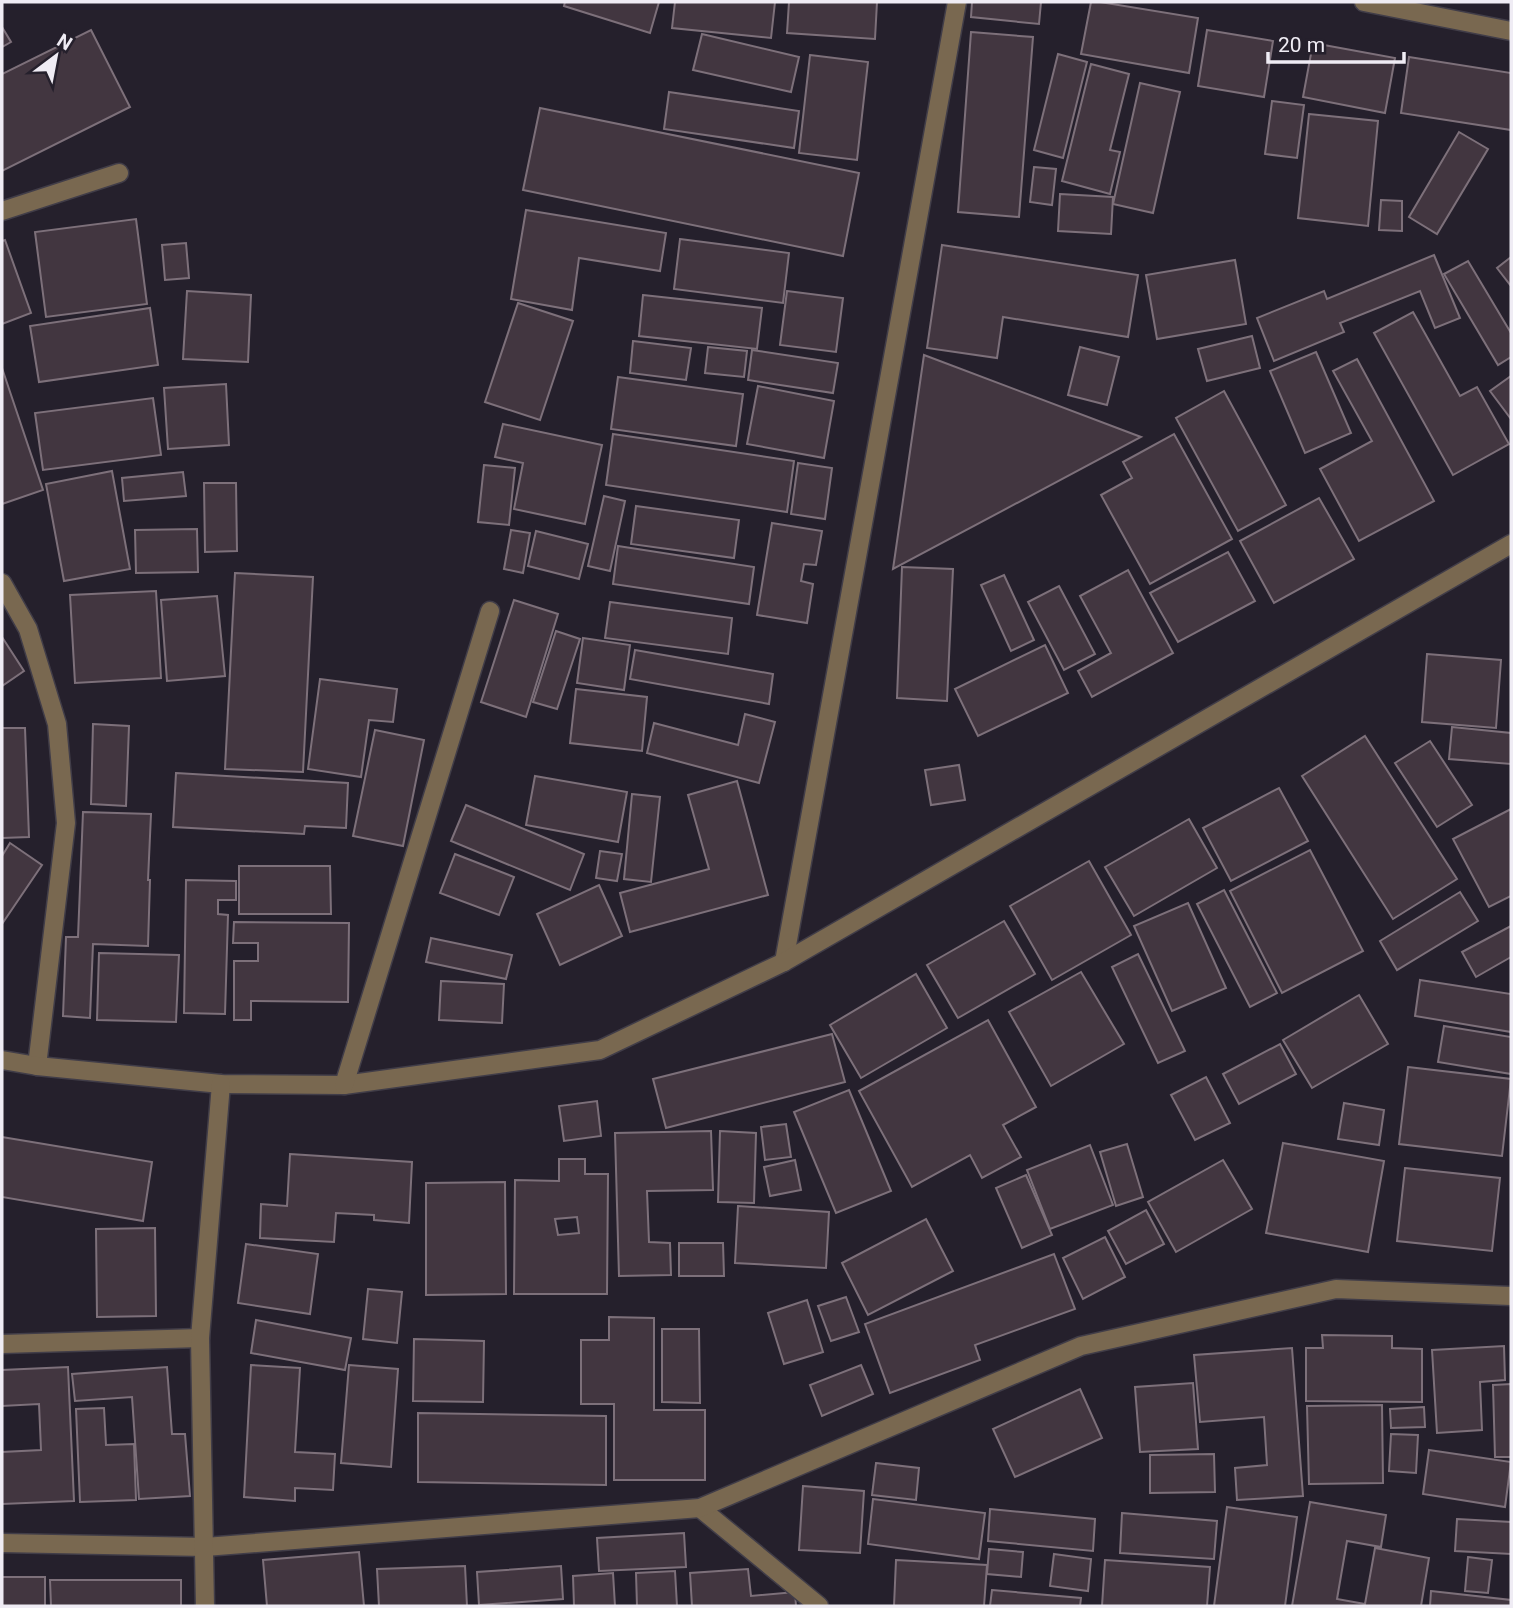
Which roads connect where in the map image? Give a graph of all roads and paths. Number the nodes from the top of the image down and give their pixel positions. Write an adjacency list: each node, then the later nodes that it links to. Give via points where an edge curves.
1 (957, 2): 9 (street)
2 (1364, 2): 3 (street)
3 (1511, 31)
4 (119, 173): 5 (street)
5 (2, 211)
6 (1510, 550): 9 (street)
7 (2, 583): 11 (street, via 28,629 57,724 66,823)
8 (490, 611): 13 (street)
9 (784, 962): 13 (street, via 600,1050)
10 (2, 1060): 11 (street)
11 (37, 1066): 12 (street)
12 (221, 1084): 13 (street); 15 (street)
13 (344, 1085)
14 (1511, 1296): 17 (street, via 1336,1289 1081,1346)
15 (200, 1338): 16 (street); 19 (street)
16 (2, 1343)
17 (700, 1508): 19 (street); 21 (street)
18 (2, 1543): 19 (street)
19 (205, 1547): 20 (street)
20 (205, 1606)
21 (819, 1606)

